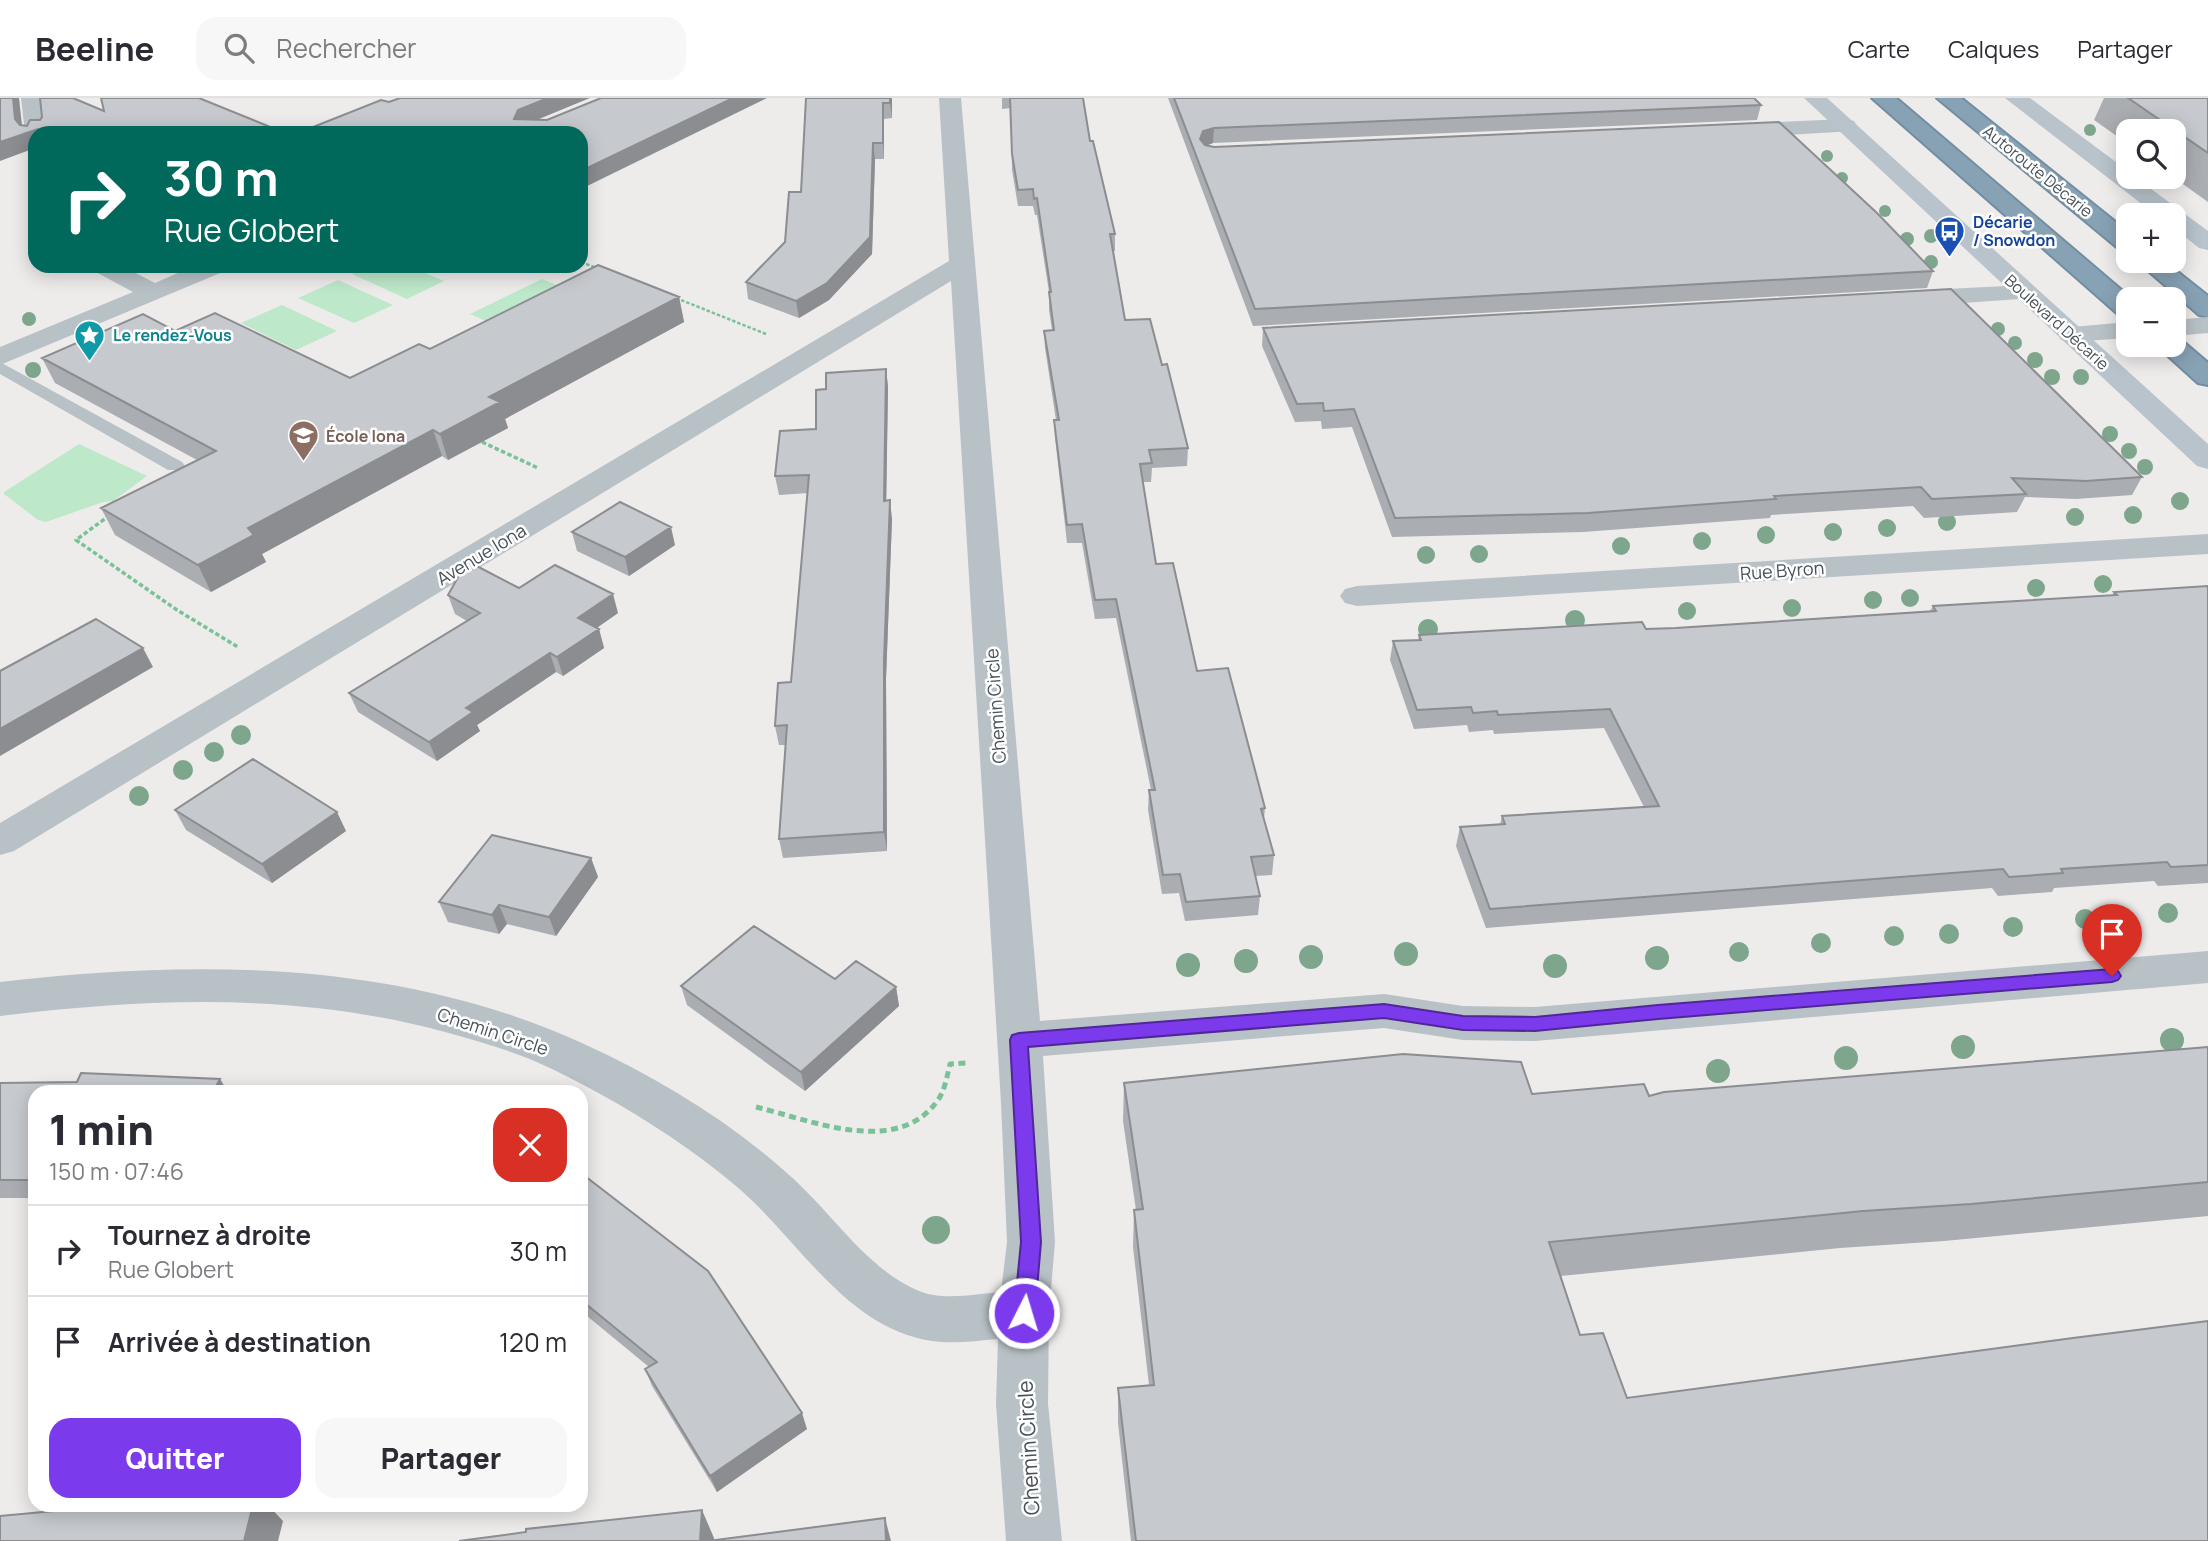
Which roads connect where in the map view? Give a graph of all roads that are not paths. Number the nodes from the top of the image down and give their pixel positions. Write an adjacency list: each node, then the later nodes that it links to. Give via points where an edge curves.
1 (32, 98): 7 (street)
2 (950, 98): 14 (street, Chemin Circle)
3 (1815, 98): 8 (main road, Boulevard Décarie)
4 (1883, 98): 20 (highway)
5 (1948, 98): 12 (highway, Autoroute Décarie)
6 (2016, 98): 10 (main road)
7 (36, 126)
8 (1846, 126): 9 (street); 19 (main road, Boulevard Décarie)
9 (1716, 132)
10 (2155, 203)
11 (2186, 226): 13 (main road)
12 (2116, 234)
13 (2208, 243)
14 (960, 265): 35 (street, Avenue Iona); 38 (street, Chemin Circle)
15 (116, 273): 18 (street)
16 (199, 273): 18 (street)
17 (2164, 273): 22 (highway)
18 (153, 292): 27 (street)
19 (2026, 293): 21 (street); 26 (main road, Boulevard Décarie)
20 (2116, 299)
21 (1880, 301)
22 (2208, 309)
23 (2208, 326): 24 (street)
24 (2186, 327)
25 (2115, 331): 26 (street)
26 (2071, 334): 31 (main road, Boulevard Décarie)
27 (0, 357)
28 (2184, 357): 30 (highway)
29 (0, 367): 32 (lane)
30 (2208, 377)
31 (2208, 460)
32 (175, 466)
33 (2208, 544): 34 (street, Rue Byron)
34 (1357, 596)
35 (0, 841)
36 (2208, 967): 38 (street, via 1535,1024 1463,1023 1384,1011)
37 (0, 999): 39 (street, Chemin Circle, via 182,982 282,986 390,1002 531,1040 642,1095 713,1142 790,1206 875,1294 927,1318)
38 (1019, 1040): 39 (street, Chemin Circle, via 1031,1242)
39 (1024, 1313): 40 (street, Chemin Circle, via 1022,1404)
40 (1034, 1541)

